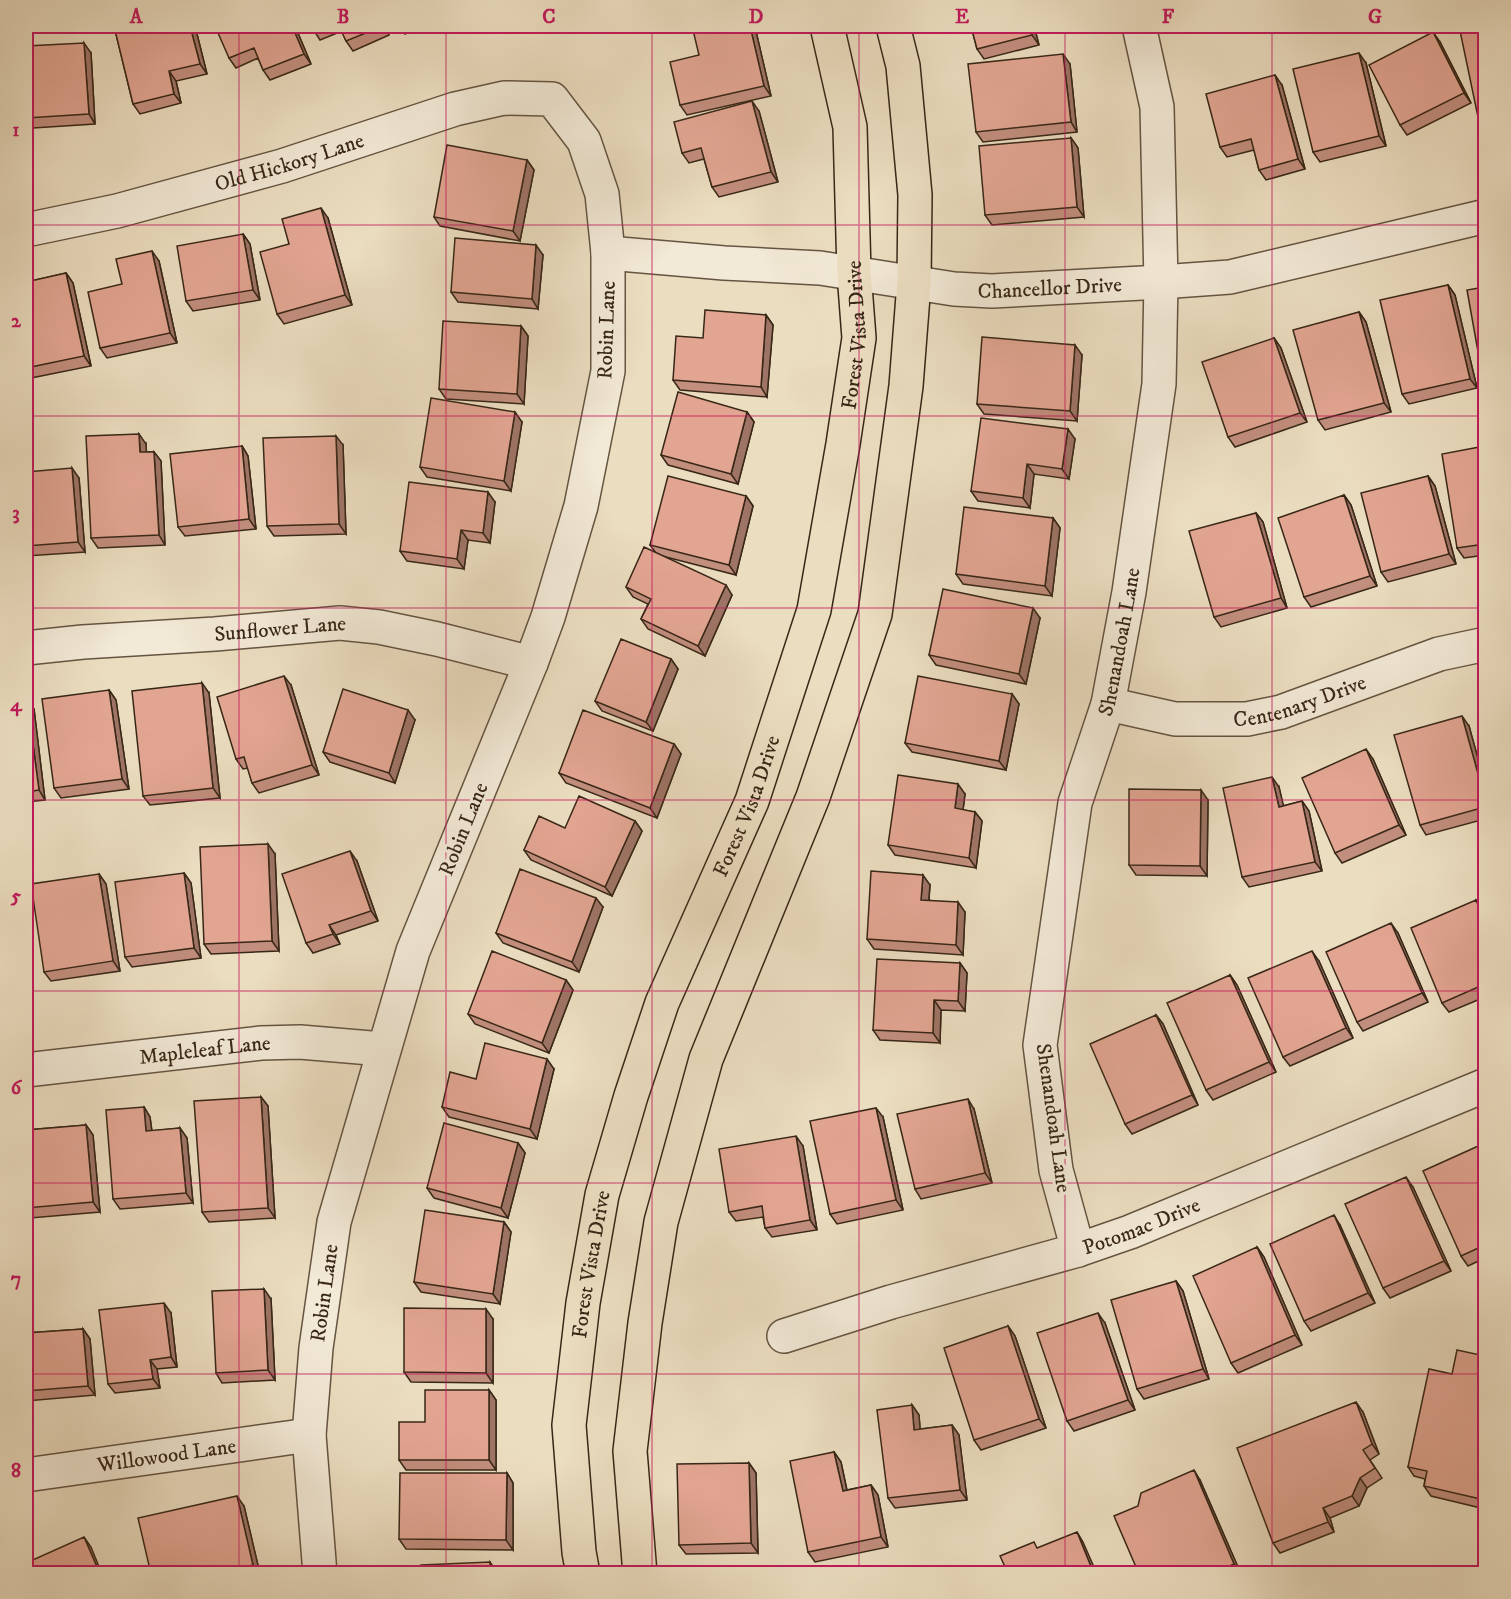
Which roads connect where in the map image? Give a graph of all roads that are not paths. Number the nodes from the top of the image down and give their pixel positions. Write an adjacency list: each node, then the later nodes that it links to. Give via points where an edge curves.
1 (827, 26): 8 (main road, Forest Vista Drive, via 850,127)
2 (893, 26): 10 (main road, via 903,66 915,195)
3 (1139, 26): 9 (street, Shenandoah Lane, via 1157,107)
4 (552, 99): 6 (street, Old Hickory Lane, via 504,98 455,109 282,166 117,211); 7 (street, Robin Lane, via 584,141 602,194)
5 (1485, 216): 9 (street, Chancellor Drive, via 1230,277)
6 (26, 230)
7 (608, 253): 8 (street, Chancellor Drive); 13 (street, Robin Lane, via 608,371 581,507)
8 (854, 273): 10 (street, Chancellor Drive); 23 (main road, Forest Vista Drive, via 859,338 814,610 752,801 662,1003 602,1195 583,1303 568,1425)
9 (1161, 282): 10 (street, Chancellor Drive, via 992,291); 14 (street, Shenandoah Lane, via 1159,384 1129,592)
10 (914, 283): 24 (main road, via 906,386 876,614 813,797 706,1059 661,1222 630,1450)
11 (1485, 644): 14 (street, Centenary Drive, via 1439,654 1281,712 1247,718 1175,719)
12 (26, 648): 13 (street, Sunflower Lane, via 340,623 414,634)
13 (531, 663): 15 (street, Robin Lane, via 413,951)
14 (1108, 704): 18 (street, Shenandoah Lane, via 1075,803 1040,1045 1056,1170)
15 (383, 1049): 16 (street, Mapleleaf Lane, via 261,1043); 20 (street, Robin Lane, via 334,1222 316,1348)
16 (26, 1070)
17 (1485, 1085): 18 (street, Potomac Drive)
18 (1078, 1250): 19 (street, Potomac Drive)
19 (784, 1336)
20 (309, 1435): 21 (street, Willowood Lane); 22 (street, Robin Lane)
21 (26, 1475)
22 (321, 1574)
23 (583, 1574)
24 (640, 1574)

